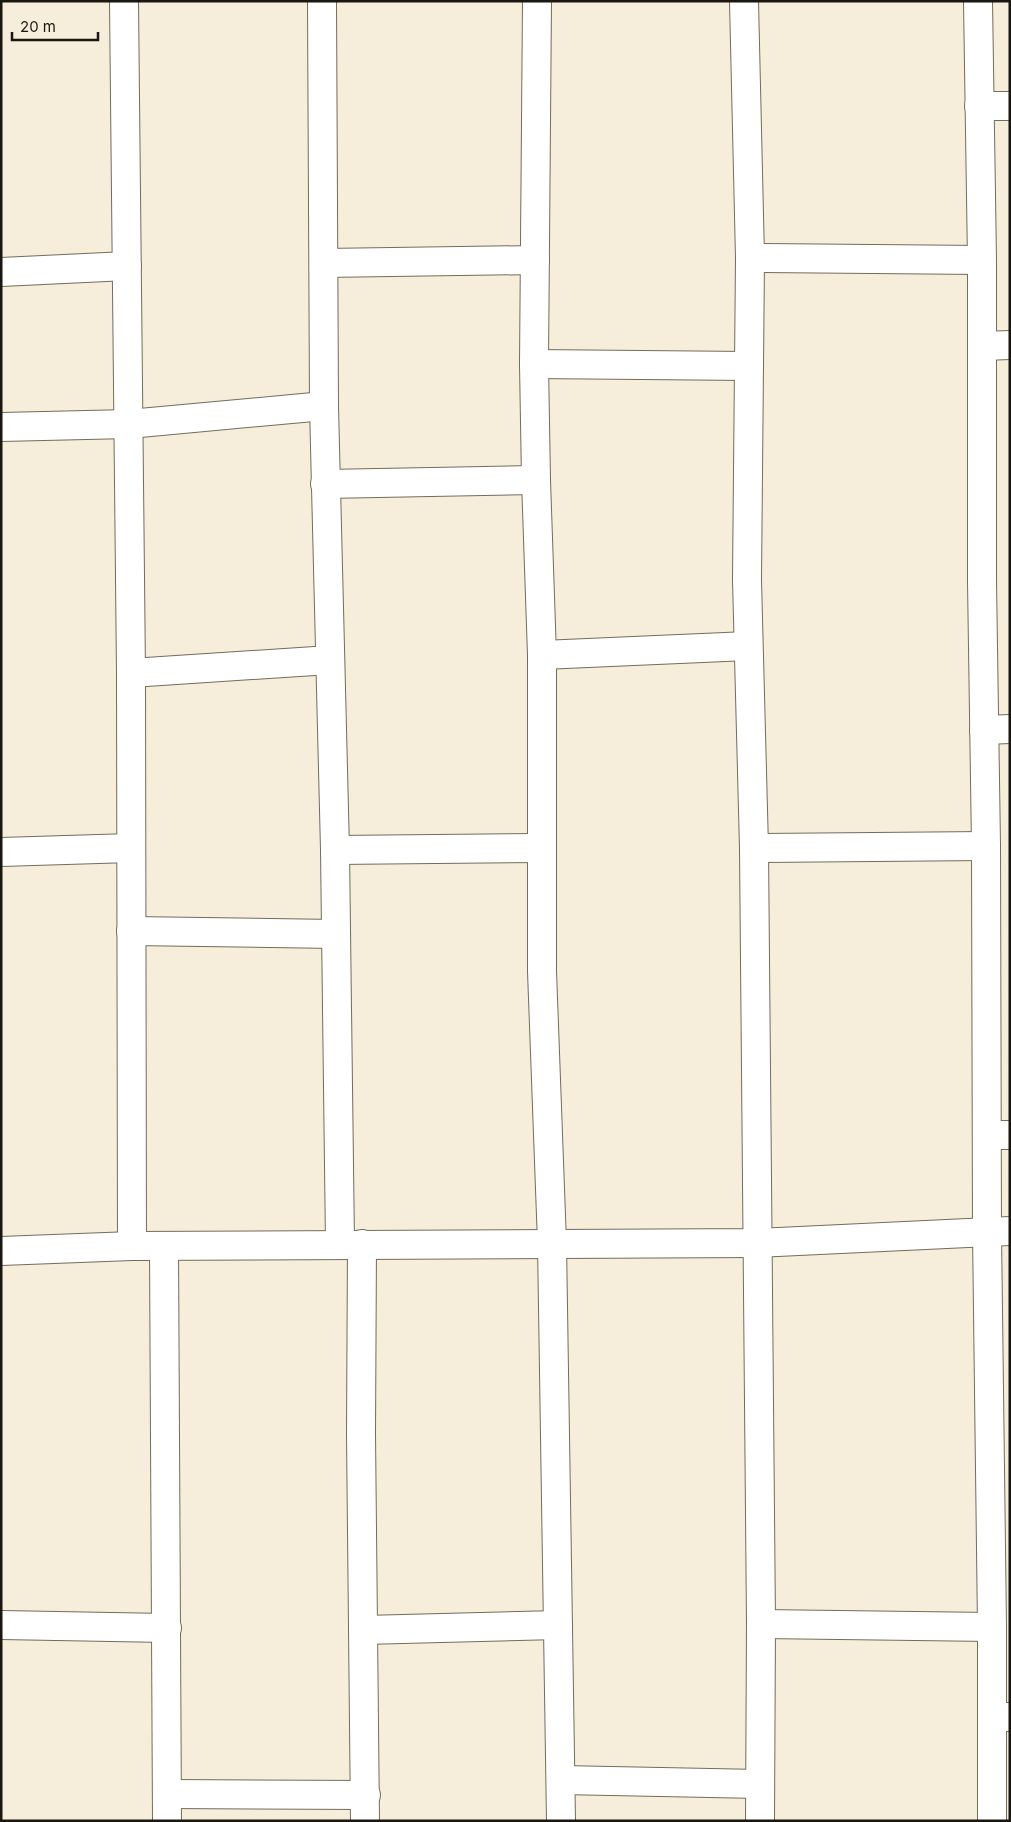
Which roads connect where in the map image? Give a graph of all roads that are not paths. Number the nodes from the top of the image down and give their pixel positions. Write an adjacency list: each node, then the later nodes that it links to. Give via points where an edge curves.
1 (124, 1): 12 (street)
2 (322, 1): 11 (street)
3 (537, 1): 9 (street)
4 (744, 1): 8 (street)
5 (978, 1): 6 (street)
6 (979, 106): 7 (street); 10 (street)
7 (1010, 106)
8 (750, 258): 10 (street); 17 (street)
9 (536, 260): 11 (street); 16 (street)
10 (982, 260): 14 (street)
11 (324, 263): 18 (street)
12 (127, 266): 13 (street); 19 (street)
13 (1, 272)
14 (983, 346): 15 (street); 27 (street, via 982,581)
15 (1010, 346)
16 (534, 364): 17 (street); 21 (street)
17 (749, 366): 23 (street)
18 (324, 406): 19 (street); 22 (street)
19 (129, 424): 20 (street); 26 (street)
20 (1, 427)
21 (536, 480): 22 (street); 24 (street)
22 (326, 484): 25 (street)
23 (748, 646): 24 (street); 31 (street)
24 (542, 655): 30 (street)
25 (330, 660): 26 (street); 32 (street)
26 (131, 673): 29 (street)
27 (997, 730): 28 (street)
28 (986, 846): 31 (street); 36 (street)
29 (131, 848): 33 (street); 34 (street)
30 (541, 848): 32 (street); 38 (street)
31 (754, 848): 39 (street)
32 (335, 850): 35 (street)
33 (1, 852)
34 (131, 931): 35 (street); 41 (street)
35 (336, 934): 40 (street, via 339,1080)
36 (998, 1135): 37 (street)
37 (998, 1231): 39 (street); 47 (street)
38 (552, 1243): 39 (street); 40 (street); 46 (street)
39 (756, 1243): 44 (street)
40 (351, 1244): 42 (street); 49 (street, via 361,1434)
41 (132, 1246): 42 (street); 43 (street)
42 (164, 1246): 48 (street)
43 (1, 1251)
44 (761, 1624): 47 (street); 52 (street)
45 (1, 1625): 48 (street)
46 (558, 1625): 49 (street); 51 (street)
47 (992, 1627): 50 (street)
48 (167, 1628): 53 (street)
49 (364, 1630): 54 (street)
50 (1001, 1717): 57 (street)
51 (561, 1780): 52 (street); 55 (street)
52 (760, 1784): 56 (street)
53 (167, 1808): 54 (street)
54 (366, 1808)
55 (561, 1821)
56 (760, 1821)
57 (992, 1821)

